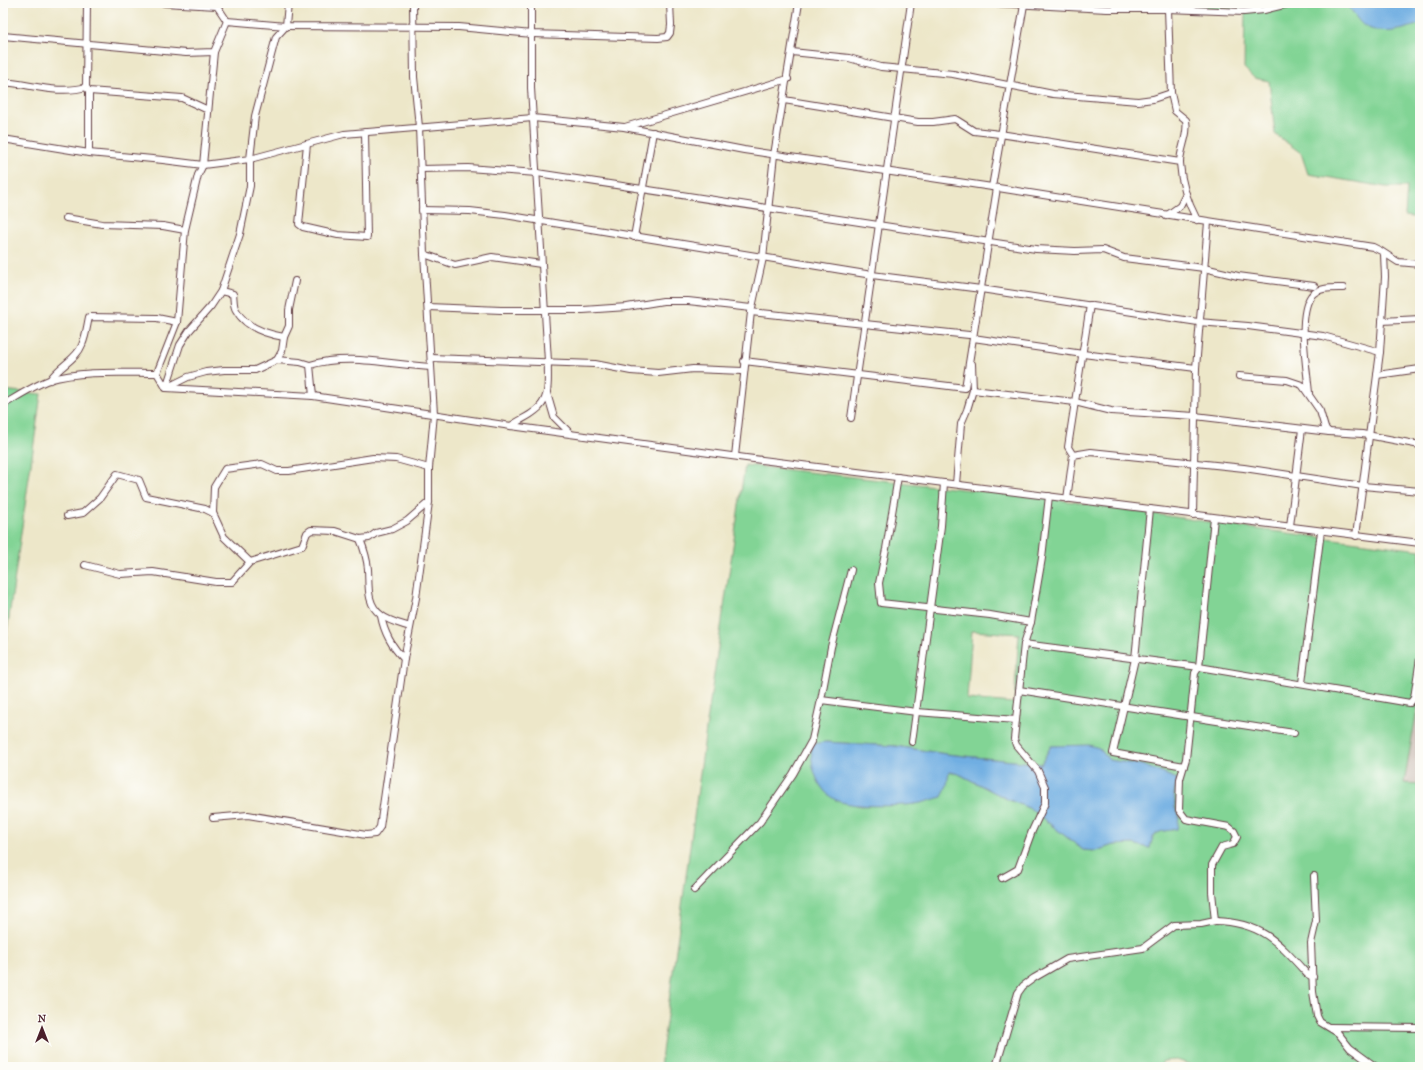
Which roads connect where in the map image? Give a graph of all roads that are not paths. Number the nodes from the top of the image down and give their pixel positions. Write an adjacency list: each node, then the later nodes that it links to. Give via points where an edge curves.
1 (86, 3): 18 (street)
2 (164, 3): 13 (street, via 217,6)
3 (288, 3): 14 (street)
4 (413, 3): 15 (street)
5 (531, 3): 16 (street)
6 (670, 3): 16 (street, via 671,25 667,37)
7 (799, 3): 20 (street)
8 (911, 3): 21 (street)
9 (993, 3): 11 (street)
10 (1292, 3): 12 (street, via 1244,12)
11 (1024, 5): 12 (street); 24 (street)
12 (1168, 9): 26 (street)
13 (227, 21): 14 (street); 19 (street)
14 (286, 26): 15 (street); 40 (street, via 276,37 266,68 255,116)
15 (414, 26): 16 (street, via 459,27); 31 (street, via 414,78)
16 (532, 34): 29 (street)
17 (3, 36): 18 (street)
18 (85, 44): 19 (street, via 186,53); 25 (street)
19 (214, 52): 28 (street)
20 (792, 52): 21 (street, via 824,54 881,67); 22 (street)
21 (903, 68): 24 (street, via 953,74); 30 (street)
22 (788, 79): 27 (street); 32 (street)
23 (3, 82): 25 (street, via 60,90)
24 (1010, 86): 26 (street, via 1053,94 1138,101); 35 (street)
25 (88, 89): 28 (street, via 182,98); 38 (street)
26 (1171, 93): 41 (street, via 1175,111 1187,124)
27 (784, 100): 30 (street); 39 (street)
28 (208, 110): 42 (street)
29 (533, 118): 31 (street); 32 (street); 45 (street)
30 (895, 118): 35 (street, via 933,122 955,119 974,131); 44 (street)
31 (419, 127): 33 (street); 43 (street)
32 (624, 127): 34 (street)
33 (365, 132): 37 (street, via 344,134); 37 (street, via 368,237 338,235 299,224)
34 (653, 132): 39 (street); 46 (street)
35 (1000, 134): 41 (street); 47 (street)
36 (3, 139): 38 (street)
37 (307, 144): 40 (street)
38 (89, 154): 42 (street)
39 (774, 155): 44 (street); 49 (street)
40 (250, 159): 42 (street); 71 (street, via 250,186 240,234)
41 (1180, 162): 48 (street)
42 (203, 166): 57 (street, via 198,175)
43 (421, 169): 45 (street, via 468,168); 50 (street)
44 (887, 172): 47 (street); 56 (street)
45 (537, 173): 46 (street); 54 (street)
46 (642, 188): 49 (street); 58 (street)
47 (995, 188): 51 (street); 59 (street)
48 (1186, 194): 51 (street, via 1180,206); 53 (street)
49 (768, 208): 56 (street); 62 (street)
50 (422, 210): 54 (street, via 470,211); 60 (street)
51 (1166, 216): 53 (street)
52 (66, 218): 57 (street, via 102,224 163,226)
53 (1197, 220): 55 (street)
54 (539, 221): 58 (street); 63 (street)
55 (1208, 222): 61 (street, via 1373,247); 65 (street)
56 (880, 225): 59 (street); 66 (street)
57 (185, 230): 78 (street)
58 (634, 237): 62 (street)
59 (990, 240): 65 (street, via 1036,249 1103,250 1124,258); 70 (street)
60 (424, 254): 63 (street, via 455,265 492,257); 73 (street)
61 (1384, 254): 64 (street, via 1398,262); 77 (street)
62 (763, 258): 66 (street); 74 (street)
63 (541, 264): 75 (street)
64 (1420, 264)
65 (1204, 268): 68 (street, via 1238,276); 79 (street)
66 (872, 275): 70 (street); 80 (street)
67 (295, 281): 83 (street, via 289,310 289,326)
68 (1314, 286)
69 (1343, 288): 81 (street, via 1325,288 1312,295 1305,308)
70 (981, 289): 72 (street); 82 (street, via 980,319); 96 (street, via 965,388)
71 (221, 291): 83 (street, via 233,294 235,309 248,325); 100 (street, via 180,345)
72 (1090, 305): 79 (street); 85 (street)
73 (428, 307): 75 (street); 86 (street)
74 (751, 310): 75 (street, via 688,301 663,301 627,307); 80 (street); 89 (street)
75 (545, 311): 88 (street)
76 (1420, 319): 77 (street)
77 (1382, 321): 84 (street)
78 (177, 322): 95 (street); 99 (street, via 157,318 89,317 82,346)
79 (1198, 322): 81 (street); 92 (street)
80 (864, 325): 82 (street); 96 (street)
81 (1304, 334): 84 (street, via 1335,339); 103 (street)
82 (971, 336): 85 (street); 101 (street)
83 (284, 337): 87 (street, via 282,351)
84 (1380, 352): 97 (street)
85 (1083, 354): 92 (street); 105 (street)
86 (431, 358): 88 (street); 91 (street)
87 (277, 360): 90 (street); 100 (street, via 255,370 206,372 188,377)
88 (548, 361): 94 (street, via 595,364 658,373 693,369); 102 (street)
89 (744, 361): 94 (street); 96 (street)
90 (310, 365): 91 (street, via 326,360 352,359); 104 (street)
91 (431, 367): 107 (street)
92 (1196, 368): 108 (street)
93 (1420, 369): 97 (street)
94 (743, 371): 117 (street)
95 (157, 372): 99 (street, via 93,373); 100 (street)
96 (856, 375): 109 (street)
97 (1377, 375): 114 (street)
98 (1239, 376): 103 (street, via 1295,382)
99 (50, 380): 106 (street, via 23,392)
100 (166, 388): 104 (street)
101 (973, 390): 105 (street); 123 (street, via 961,424)
102 (547, 393): 110 (street, via 544,402 536,411); 113 (street, via 554,417)
103 (1309, 393): 112 (street)
104 (313, 396): 107 (street)
105 (1075, 402): 108 (street, via 1111,411); 116 (street, via 1068,447)
106 (3, 405)
107 (434, 414): 110 (street); 119 (street)
108 (1195, 416): 111 (street); 118 (street)
109 (851, 418)
110 (511, 426): 113 (street)
111 (1302, 429): 112 (street); 120 (street)
112 (1329, 432): 114 (street, via 1362,434)
113 (571, 434): 117 (street)
114 (1369, 437): 115 (street); 124 (street)
115 (1420, 445)
116 (1073, 455): 118 (street, via 1091,452); 127 (street)
117 (735, 456): 121 (street)
118 (1194, 463): 120 (street); 131 (street)
119 (429, 468): 128 (street); 130 (street, via 396,459 373,458 289,471 277,471 262,464 225,468 214,487)
120 (1296, 476): 124 (street); 134 (street)
121 (898, 477): 122 (street); 142 (street, via 879,583 881,603)
122 (944, 483): 123 (street); 142 (street, via 941,526)
123 (956, 484): 126 (street)
124 (1363, 486): 125 (street); 136 (street)
125 (1420, 491)
126 (1049, 496): 127 (street); 144 (street)
127 (1067, 499): 129 (street)
128 (429, 502): 137 (street, via 407,522 369,538); 145 (street)
129 (1150, 509): 131 (street); 149 (street)
130 (213, 513): 132 (street, via 146,496 139,480 117,474 100,498 83,513); 139 (street, via 224,537)
131 (1193, 515): 133 (street)
132 (67, 516)
133 (1214, 518): 134 (street); 150 (street)
134 (1290, 526): 135 (street)
135 (1321, 532): 136 (street); 151 (street)
136 (1356, 536): 138 (street)
137 (360, 539): 139 (street, via 335,531 311,530 302,546); 143 (street, via 368,568 369,597)
138 (1420, 543)
139 (250, 562): 140 (street, via 232,582 152,572 120,574)
140 (85, 565)
141 (851, 570): 153 (street)
142 (929, 608): 144 (street); 155 (street)
143 (381, 616): 145 (street); 148 (street, via 395,651)
144 (1031, 622): 146 (street)
145 (410, 627): 148 (street)
146 (1024, 644): 149 (street); 152 (street)
147 (1420, 658): 151 (street, via 1414,698 1410,703)
148 (404, 659): 161 (street, via 380,827 375,834 366,835 248,815)
149 (1135, 659): 150 (street); 154 (street)
150 (1199, 667): 151 (street); 156 (street, via 1195,673)
151 (1302, 683)
152 (1019, 690): 154 (street); 157 (street)
153 (821, 700): 155 (street); 164 (street, via 812,740 793,774 760,822)
154 (1124, 707): 156 (street); 160 (street, via 1113,753)
155 (916, 712): 157 (street); 159 (street)
156 (1190, 716): 158 (street); 160 (street)
157 (1016, 720): 163 (street, via 1016,745 1038,771 1045,787 1045,803 1018,869)
158 (1294, 733)
159 (912, 742)
160 (1184, 766): 165 (street, via 1180,779 1178,810 1186,819 1229,827 1237,837 1233,844 1222,847 1212,865)
161 (213, 818)
162 (1314, 876): 166 (street, via 1316,921 1311,943)
163 (1002, 878)
164 (694, 890)
165 (1215, 921): 166 (street, via 1251,926 1263,931); 169 (street, via 1174,925 1143,948 1067,959 1034,978 1018,993)
166 (1313, 977): 167 (street, via 1317,1016 1320,1022)
167 (1328, 1026): 168 (street); 170 (street, via 1338,1033 1350,1048)
168 (1420, 1028)
169 (996, 1067)
170 (1376, 1067)

